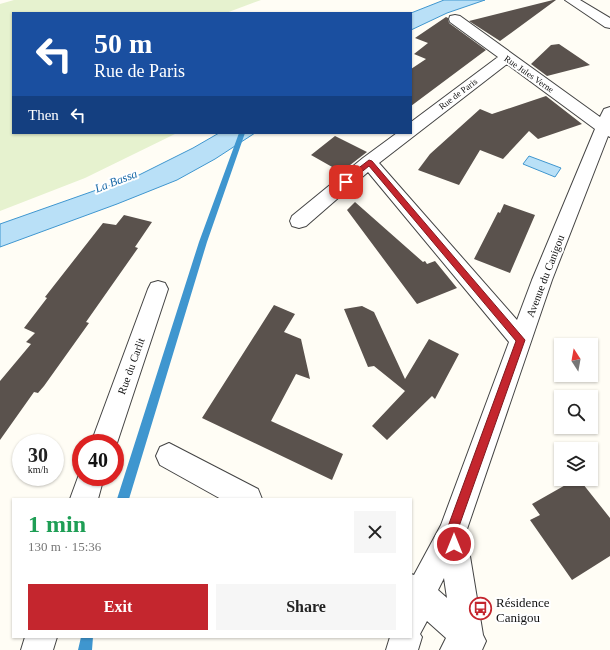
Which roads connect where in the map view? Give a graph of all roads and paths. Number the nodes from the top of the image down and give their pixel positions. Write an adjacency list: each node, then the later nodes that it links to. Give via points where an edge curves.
1 (571, 0): 3 (street)
2 (455, 25): 4 (street, Rue Jules Verne)
3 (608, 25)
4 (506, 58): 5 (street, Rue Jules Verne); 6 (street, Rue de Paris)
5 (608, 124): 11 (street, Avenue du Canigou, via 542,280)
6 (412, 129)
7 (406, 134): 8 (street)
8 (369, 162): 9 (street); 11 (street)
9 (299, 221)
10 (158, 288): 12 (street, Rue du Carlit)
11 (520, 340): 17 (street, Avenue du Canigou)
12 (107, 434)
13 (169, 456): 16 (street)
14 (89, 486): 15 (street)
15 (84, 498)
16 (246, 498)
17 (452, 532): 18 (street, Avenue du Canigou); 22 (street, Avenue du Canigou)
18 (416, 592): 19 (street, Avenue du Canigou); 22 (street)
19 (412, 616)
20 (41, 638): 23 (street)
21 (406, 638): 24 (street)
22 (466, 646)
23 (37, 650)
24 (402, 650)

